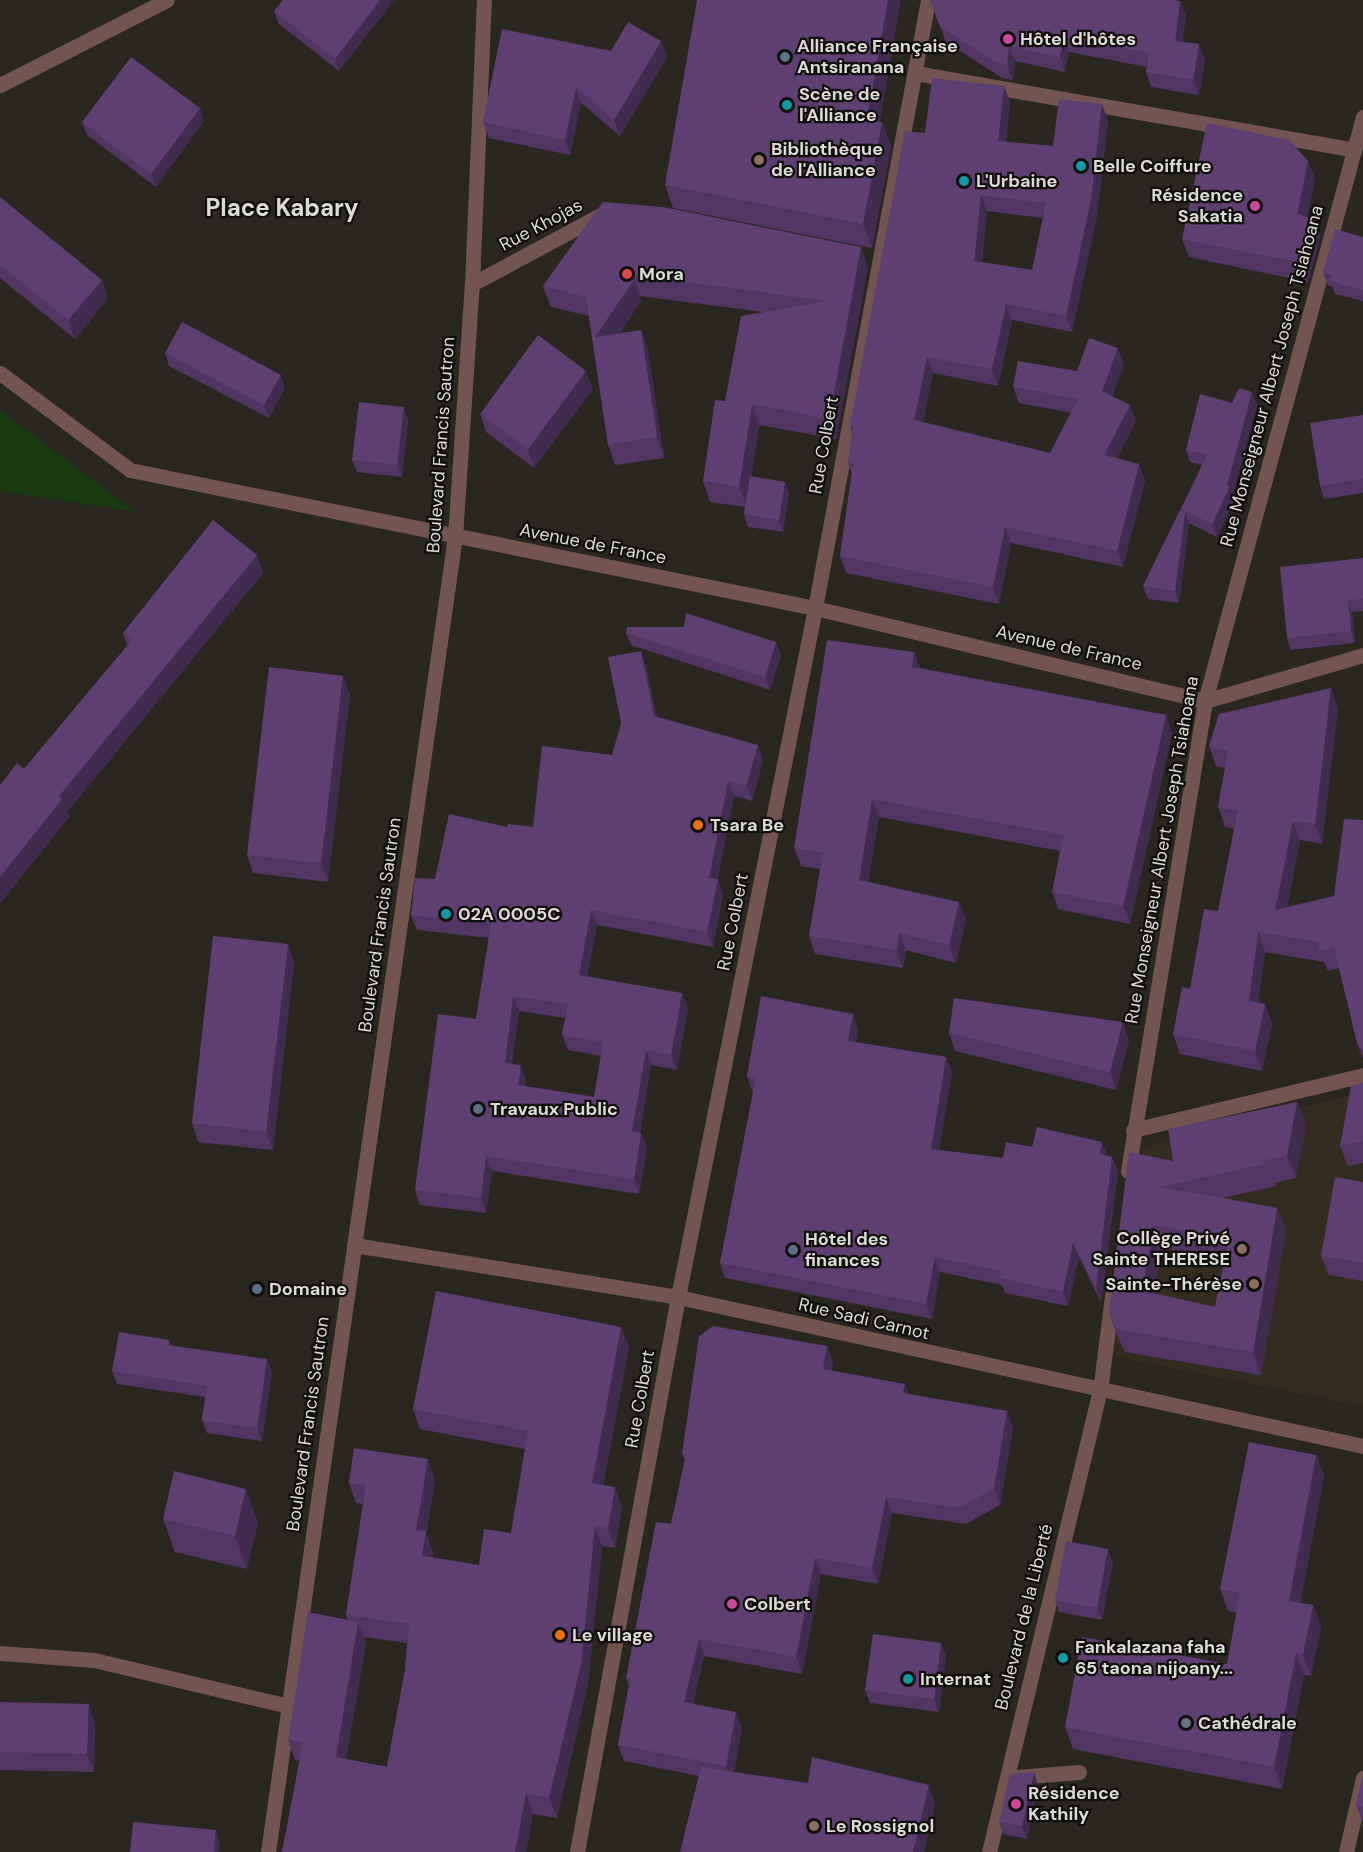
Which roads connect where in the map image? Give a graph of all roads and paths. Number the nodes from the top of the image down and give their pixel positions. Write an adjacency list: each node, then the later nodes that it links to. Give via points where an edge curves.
1 (167, 0): 5 (street)
2 (484, 0): 9 (street, Boulevard Francis Sautron)
3 (928, 0): 4 (street, Rue Colbert)
4 (915, 73): 7 (street); 12 (street, Rue Colbert, via 872,258)
5 (0, 85)
6 (1363, 117): 7 (street, Rue Monseigneur Albert Joseph Tsiahoana)
7 (1352, 149): 14 (street, Rue Monseigneur Albert Joseph Tsiahoana)
8 (627, 209): 9 (street, Rue Khojas, via 616,207)
9 (472, 284): 11 (street, Boulevard Francis Sautron)
10 (0, 373): 11 (street, Avenue de France, via 130,470)
11 (455, 537): 12 (street, Avenue de France); 18 (street, Boulevard Francis Sautron)
12 (815, 608): 14 (street, Avenue de France); 20 (street, Rue Colbert)
13 (1363, 655): 14 (street)
14 (1205, 701): 16 (street, Rue Monseigneur Albert Joseph Tsiahoana)
15 (1363, 1075): 16 (street)
16 (1133, 1130): 17 (street, Rue Monseigneur Albert Joseph Tsiahoana)
17 (1126, 1190)
18 (354, 1245): 20 (street, Rue Sadi Carnot); 24 (street, Boulevard Francis Sautron)
19 (1113, 1284): 21 (street)
20 (678, 1297): 21 (street, Rue Sadi Carnot); 29 (street, Rue Colbert)
21 (1100, 1391): 22 (street, Rue Sadi Carnot); 26 (street, Boulevard de la Liberté)
22 (1363, 1446)
23 (0, 1653): 24 (street, via 94,1660)
24 (288, 1706): 28 (street, Boulevard Francis Sautron)
25 (1079, 1772): 26 (street)
26 (1005, 1778): 30 (street, Boulevard de la Liberté)
27 (1363, 1779): 31 (street)
28 (268, 1852)
29 (577, 1852)
30 (989, 1852)
31 (1346, 1852)

